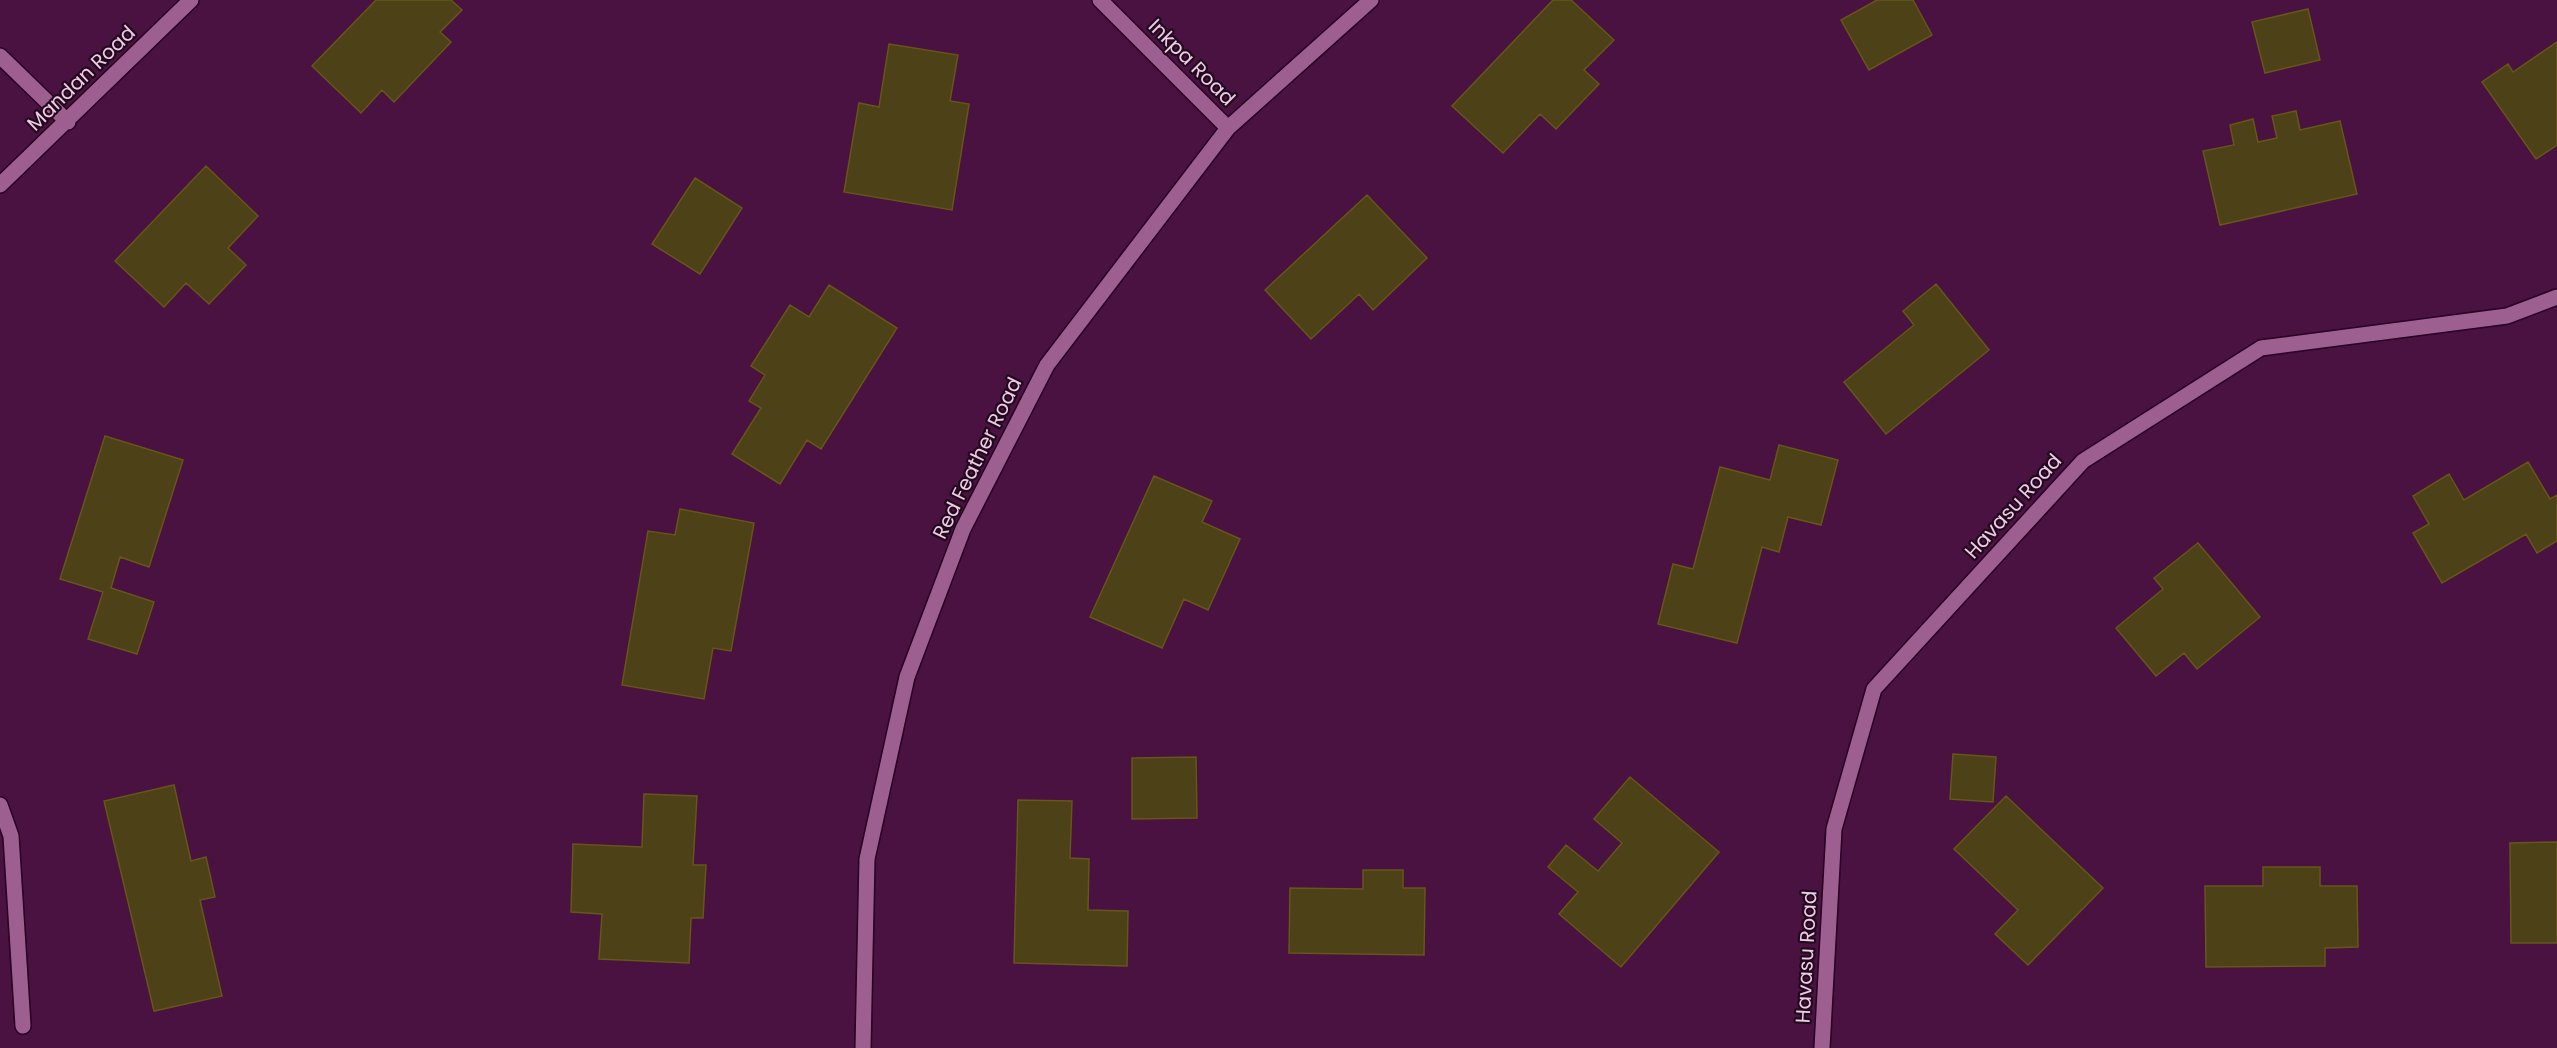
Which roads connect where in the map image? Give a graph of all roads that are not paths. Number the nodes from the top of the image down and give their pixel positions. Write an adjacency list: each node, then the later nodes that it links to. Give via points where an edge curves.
1 (191, 0): 5 (street, Mandan Road)
2 (1100, 0): 6 (street, Inkpa Road)
3 (1371, 0): 6 (street, Red Feather Road)
4 (0, 56): 5 (street)
5 (68, 122): 7 (street, Mandan Road)
6 (1228, 128): 11 (street, Red Feather Road, via 1047,365 963,529 907,676 867,859)
7 (0, 185)
8 (2557, 297): 12 (street, Havasu Road, via 2507,316 2261,348 2083,461 1874,689 1834,829)
9 (0, 806): 10 (street, via 11,836)
10 (23, 1026)
11 (863, 1048)
12 (1822, 1048)

